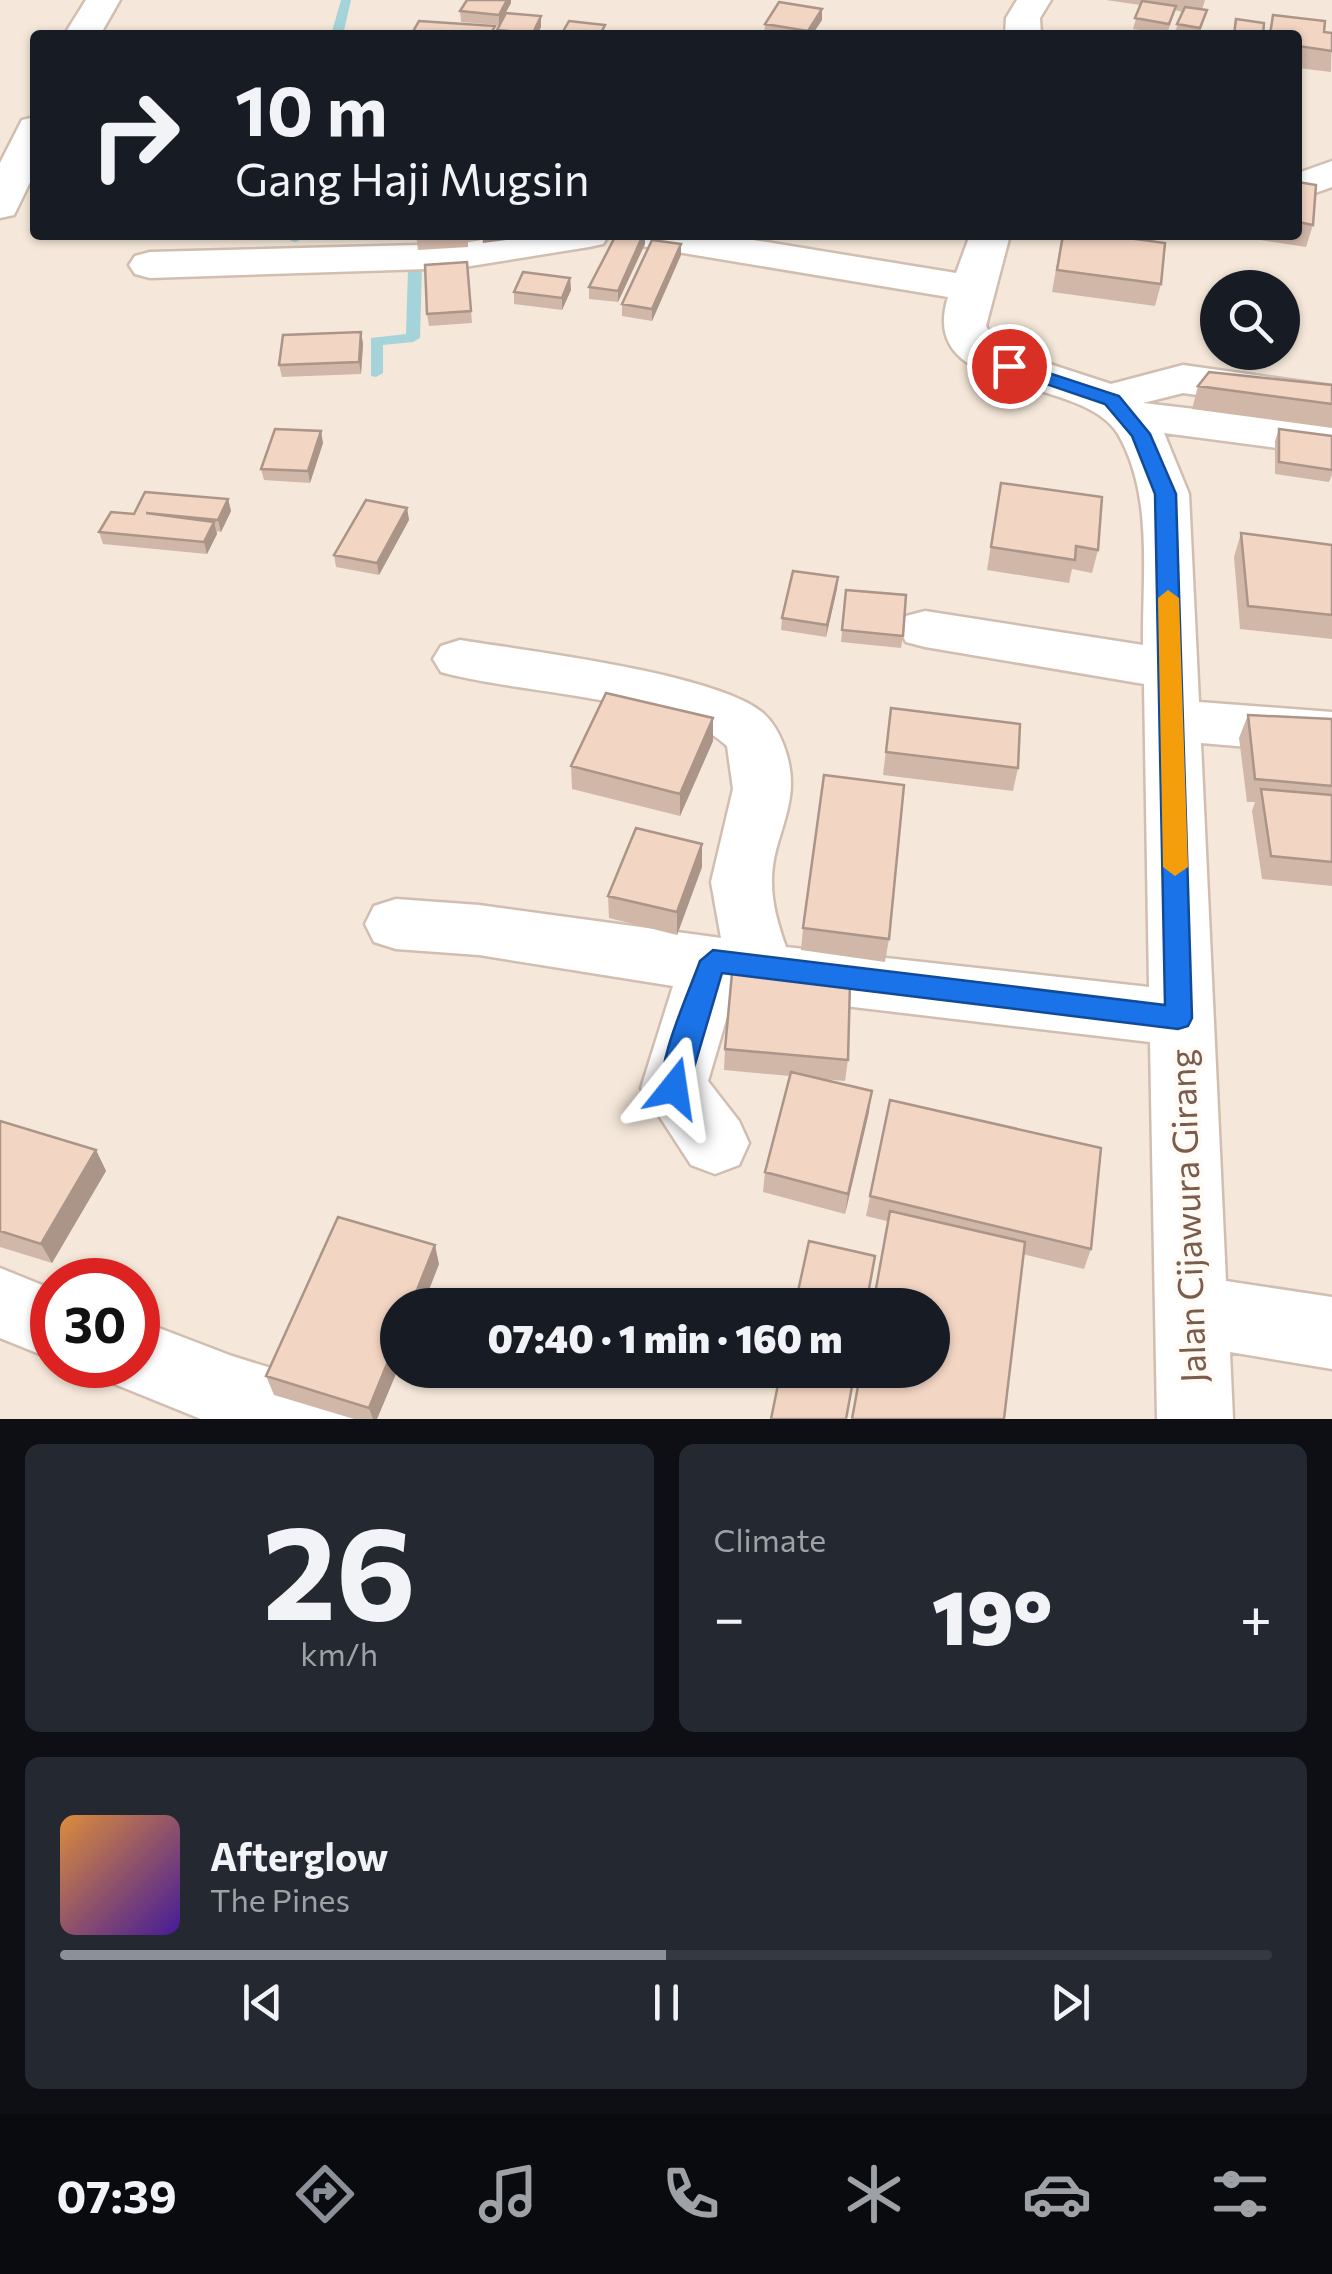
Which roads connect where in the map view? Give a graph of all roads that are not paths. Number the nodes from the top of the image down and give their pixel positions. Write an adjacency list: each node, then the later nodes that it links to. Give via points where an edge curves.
1 (103, 0): 3 (street)
2 (1034, 0): 4 (street)
3 (85, 30)
4 (1023, 30)
5 (30, 139): 8 (street)
6 (1332, 173): 7 (street)
7 (1302, 185)
8 (0, 206)
9 (559, 240): 12 (street, via 458,256)
10 (677, 240): 14 (street)
11 (988, 240): 14 (street)
12 (326, 246): 13 (street)
13 (150, 265)
14 (972, 288): 16 (street, via 963,329 982,356)
15 (1332, 400): 16 (street, via 1183,379 1143,387)
16 (1121, 410): 17 (street); 20 (street, Jalan Cijawura Girang, via 1166,494)
17 (1332, 440)
18 (925, 630): 20 (street)
19 (460, 659): 23 (street, via 671,700 744,727 758,752 762,788 742,874)
20 (1171, 694): 21 (street); 24 (street, Jalan Cijawura Girang)
21 (1332, 733)
22 (396, 924): 23 (street)
23 (738, 964): 24 (street); 25 (street, via 677,1066 674,1088)
24 (1178, 1018): 27 (street, Jalan Cijawura Girang)
25 (716, 1143)
26 (0, 1303): 28 (street)
27 (1189, 1310): 29 (street); 32 (street, Jalan Cijawura Girang)
28 (30, 1315)
29 (1332, 1332)
30 (160, 1366): 31 (street)
31 (322, 1419)
32 (1194, 1419)

